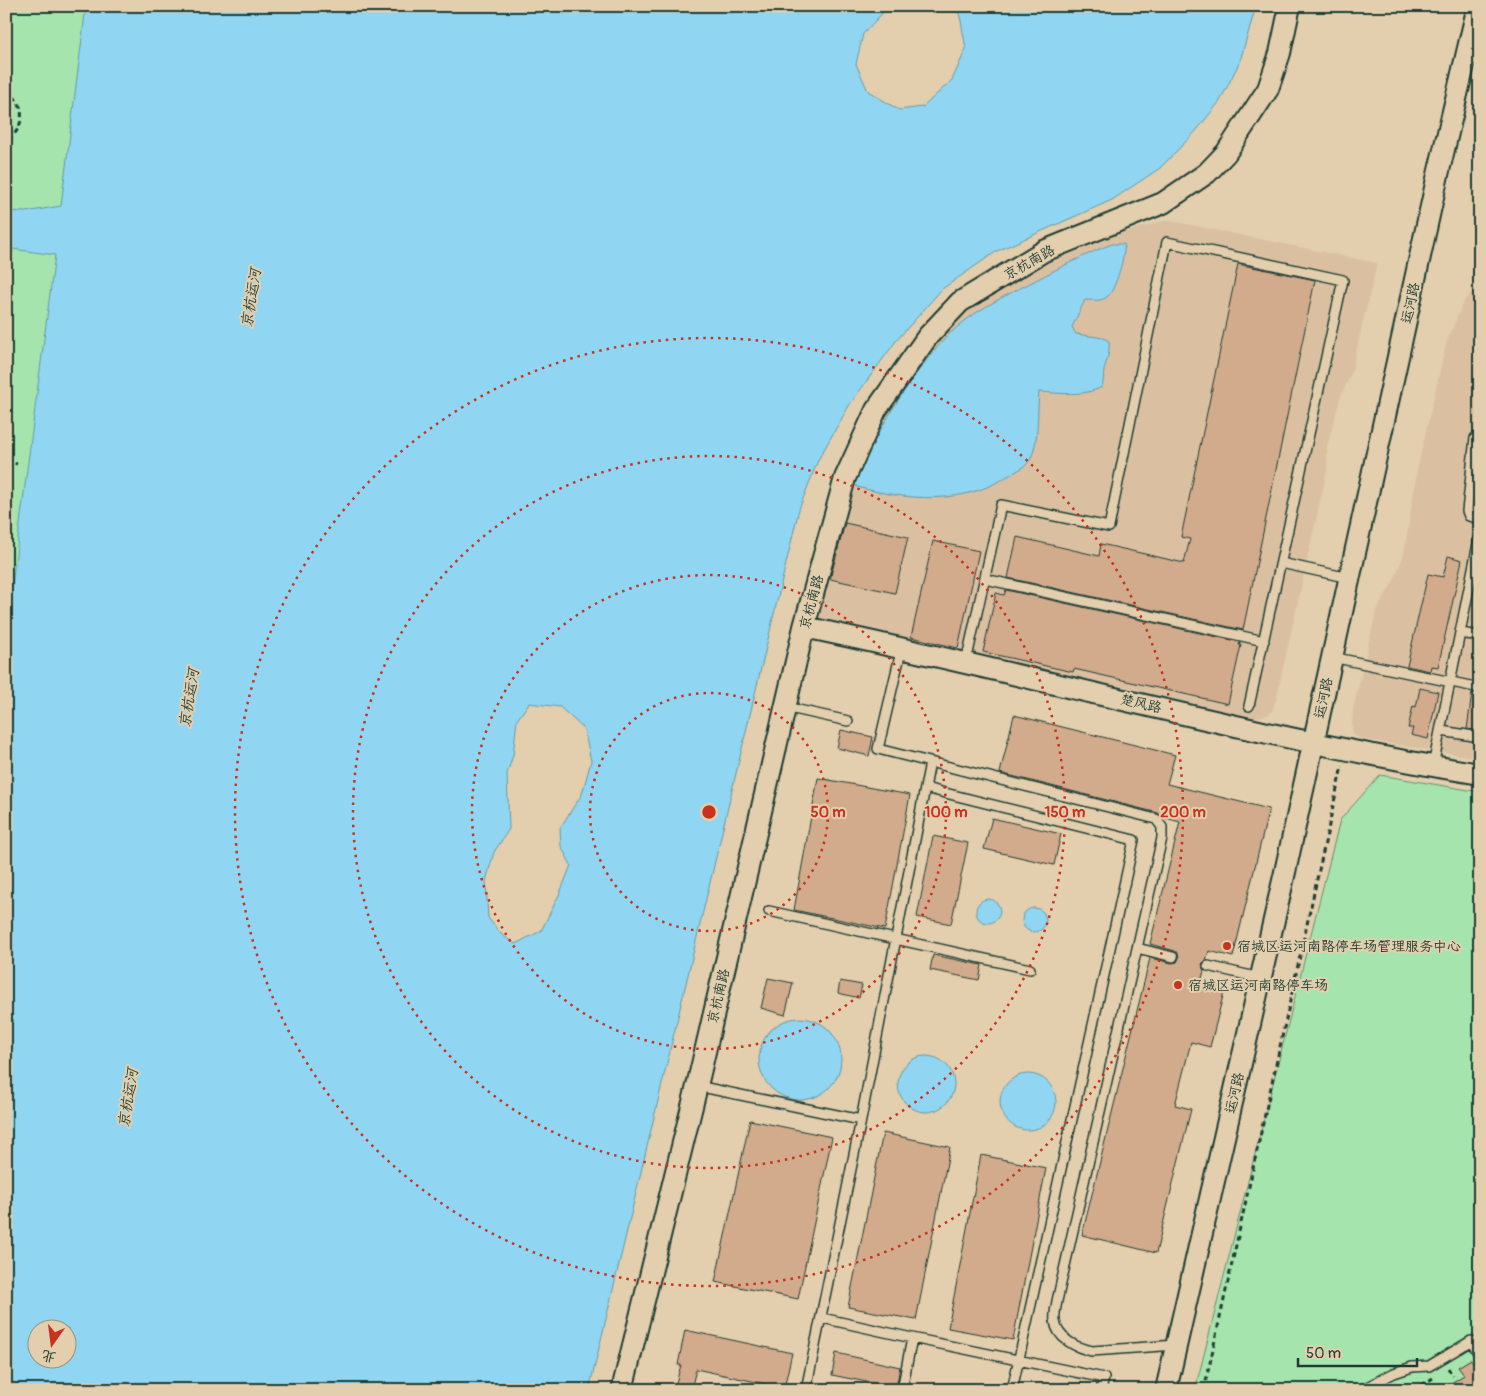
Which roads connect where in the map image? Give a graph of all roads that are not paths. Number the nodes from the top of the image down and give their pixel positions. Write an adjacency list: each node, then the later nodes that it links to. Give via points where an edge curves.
1 (1290, 6): 9 (street, 京杭南路, via 1268,89 1226,152 1207,173 1163,203 1044,251 960,302 928,336 876,410 844,478)
2 (1478, 6): 7 (street, 运河路)
3 (1480, 436): 4 (lane, via 1475,438 1467,511 1468,516)
4 (1480, 519)
5 (1480, 534): 10 (lane)
6 (1281, 563): 7 (lane); 8 (lane, via 1344,280 1167,242 1109,527 1000,505); 12 (lane)
7 (1350, 578): 14 (street, 运河路)
8 (985, 579): 12 (lane); 15 (lane)
9 (804, 626): 13 (street, 楚风路); 18 (street, 京杭南路)
10 (1460, 633): 11 (lane); 16 (lane)
11 (1480, 636)
12 (1264, 641): 19 (lane)
13 (902, 647): 15 (street, 楚风路); 24 (lane, via 878,749)
14 (1332, 657): 16 (lane); 23 (street, 运河路)
15 (966, 662): 23 (street, 楚风路)
16 (1450, 682): 17 (lane); 21 (lane)
17 (1480, 688)
18 (785, 706): 20 (lane); 35 (street, 京杭南路)
19 (1249, 706)
20 (848, 721)
21 (1441, 731): 22 (lane); 25 (lane)
22 (1480, 737)
23 (1313, 744): 25 (street, 楚风路); 34 (street, 运河路)
24 (930, 762): 27 (lane); 30 (lane, via 1156,819 1162,827 1162,838)
25 (1433, 766): 26 (street, 楚风路)
26 (1480, 774)
27 (925, 788): 29 (lane); 41 (lane, via 1134,840)
28 (769, 911): 29 (lane)
29 (896, 939): 33 (lane); 36 (lane)
30 (1137, 948): 31 (lane); 39 (lane, via 1057,1301 1055,1322 1060,1334 1070,1343 1092,1352)
31 (1173, 957)
32 (1208, 966): 34 (lane)
33 (1030, 969)
34 (1260, 978): 39 (street, 运河路)
35 (697, 1086): 36 (lane); 42 (street, 京杭南路)
36 (861, 1120): 37 (lane)
37 (822, 1318): 38 (lane); 43 (lane)
38 (912, 1338): 41 (lane); 44 (lane)
39 (1176, 1345): 47 (street, 运河路)
40 (1480, 1356): 48 (lane, via 1471,1341 1429,1366 1394,1372)
41 (1018, 1360): 45 (lane); 46 (lane, via 1104,1378)
42 (622, 1390)
43 (806, 1390)
44 (902, 1390)
45 (1012, 1390)
46 (1100, 1390)
47 (1166, 1390)
48 (1361, 1390)

